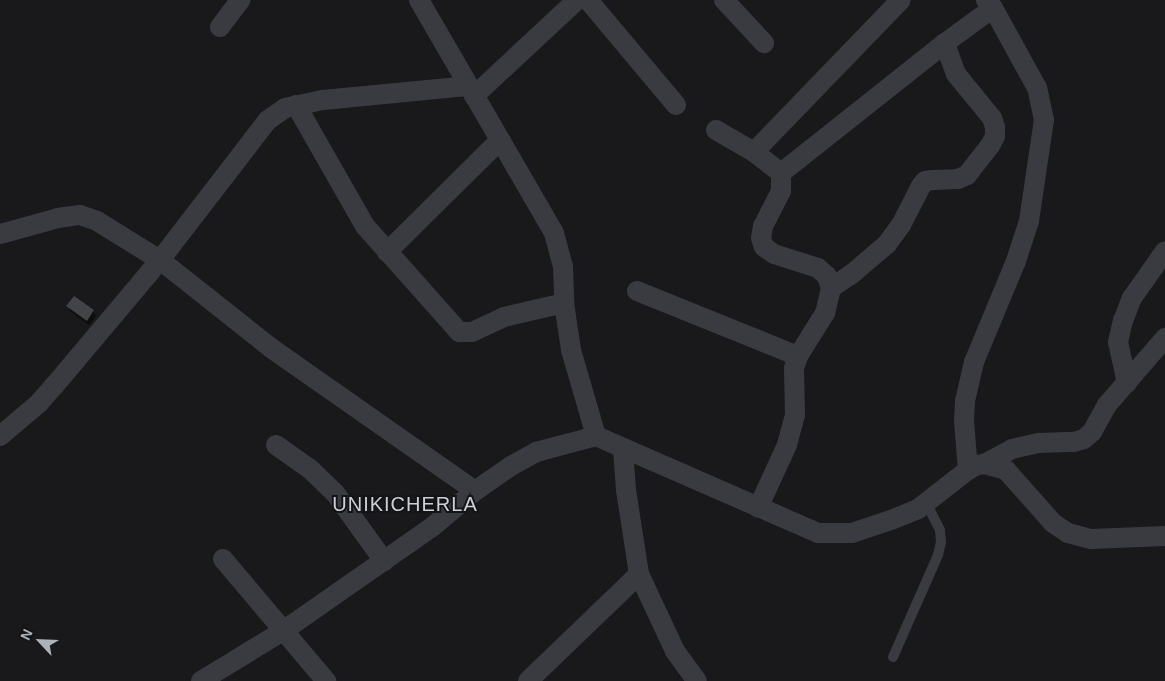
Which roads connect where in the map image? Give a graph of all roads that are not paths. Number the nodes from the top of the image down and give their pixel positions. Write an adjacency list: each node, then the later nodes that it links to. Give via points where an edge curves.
1 (240, 0): 8 (street)
2 (419, 0): 11 (street)
3 (577, 0): 11 (street)
4 (588, 0): 13 (street)
5 (724, 0): 10 (street)
6 (901, 0): 16 (street)
7 (989, 4): 9 (street); 32 (street, via 1037,88 1044,120 1030,221 974,362 965,401 964,429)
8 (220, 27)
9 (945, 43): 17 (street); 22 (street, via 956,74 992,118 996,128 992,141 967,175 926,181 887,244)
10 (764, 44)
11 (471, 91): 12 (street, via 323,100); 15 (street)
12 (296, 105): 20 (street, via 366,226); 21 (street, via 285,108 268,120)
13 (676, 105)
14 (716, 130): 16 (street)
15 (500, 140): 20 (street); 24 (street, via 554,233 563,266)
16 (754, 152): 17 (street)
17 (781, 172): 22 (street, via 780,191 763,226 761,238 764,247 774,254 818,268 827,276)
18 (0, 234): 21 (street, via 80,215 111,229)
19 (1165, 251): 27 (street, via 1132,298 1123,321 1118,342)
20 (387, 252): 24 (street, via 459,332 472,332 504,317)
21 (160, 260): 28 (street, via 39,403); 33 (street, via 270,348)
22 (831, 288): 26 (street, via 825,313)
23 (637, 291): 26 (street)
24 (564, 303): 29 (street, via 571,350)
25 (1165, 338): 27 (street)
26 (798, 356): 35 (street, via 794,368 795,415 788,445)
27 (1127, 383): 32 (street, via 1084,439 1012,449)
28 (0, 436)
29 (596, 436): 31 (street); 33 (street, via 536,452)
30 (276, 444): 38 (street, via 335,493)
31 (623, 448): 35 (street); 39 (street)
32 (976, 467): 34 (street); 36 (street, via 1006,470 1053,523 1068,533 1091,539)
33 (475, 491): 38 (street)
34 (926, 502): 35 (street, via 918,509 891,520 852,533 832,535 818,533); 41 (lane, via 940,530 941,542)
35 (758, 508)
36 (1165, 536)
37 (223, 560): 40 (street)
38 (384, 561): 40 (street)
39 (639, 574): 44 (street); 45 (street, via 675,651)
40 (283, 631): 42 (street); 43 (street)
41 (893, 657)
42 (200, 681)
43 (326, 681)
44 (528, 681)
45 (697, 681)

